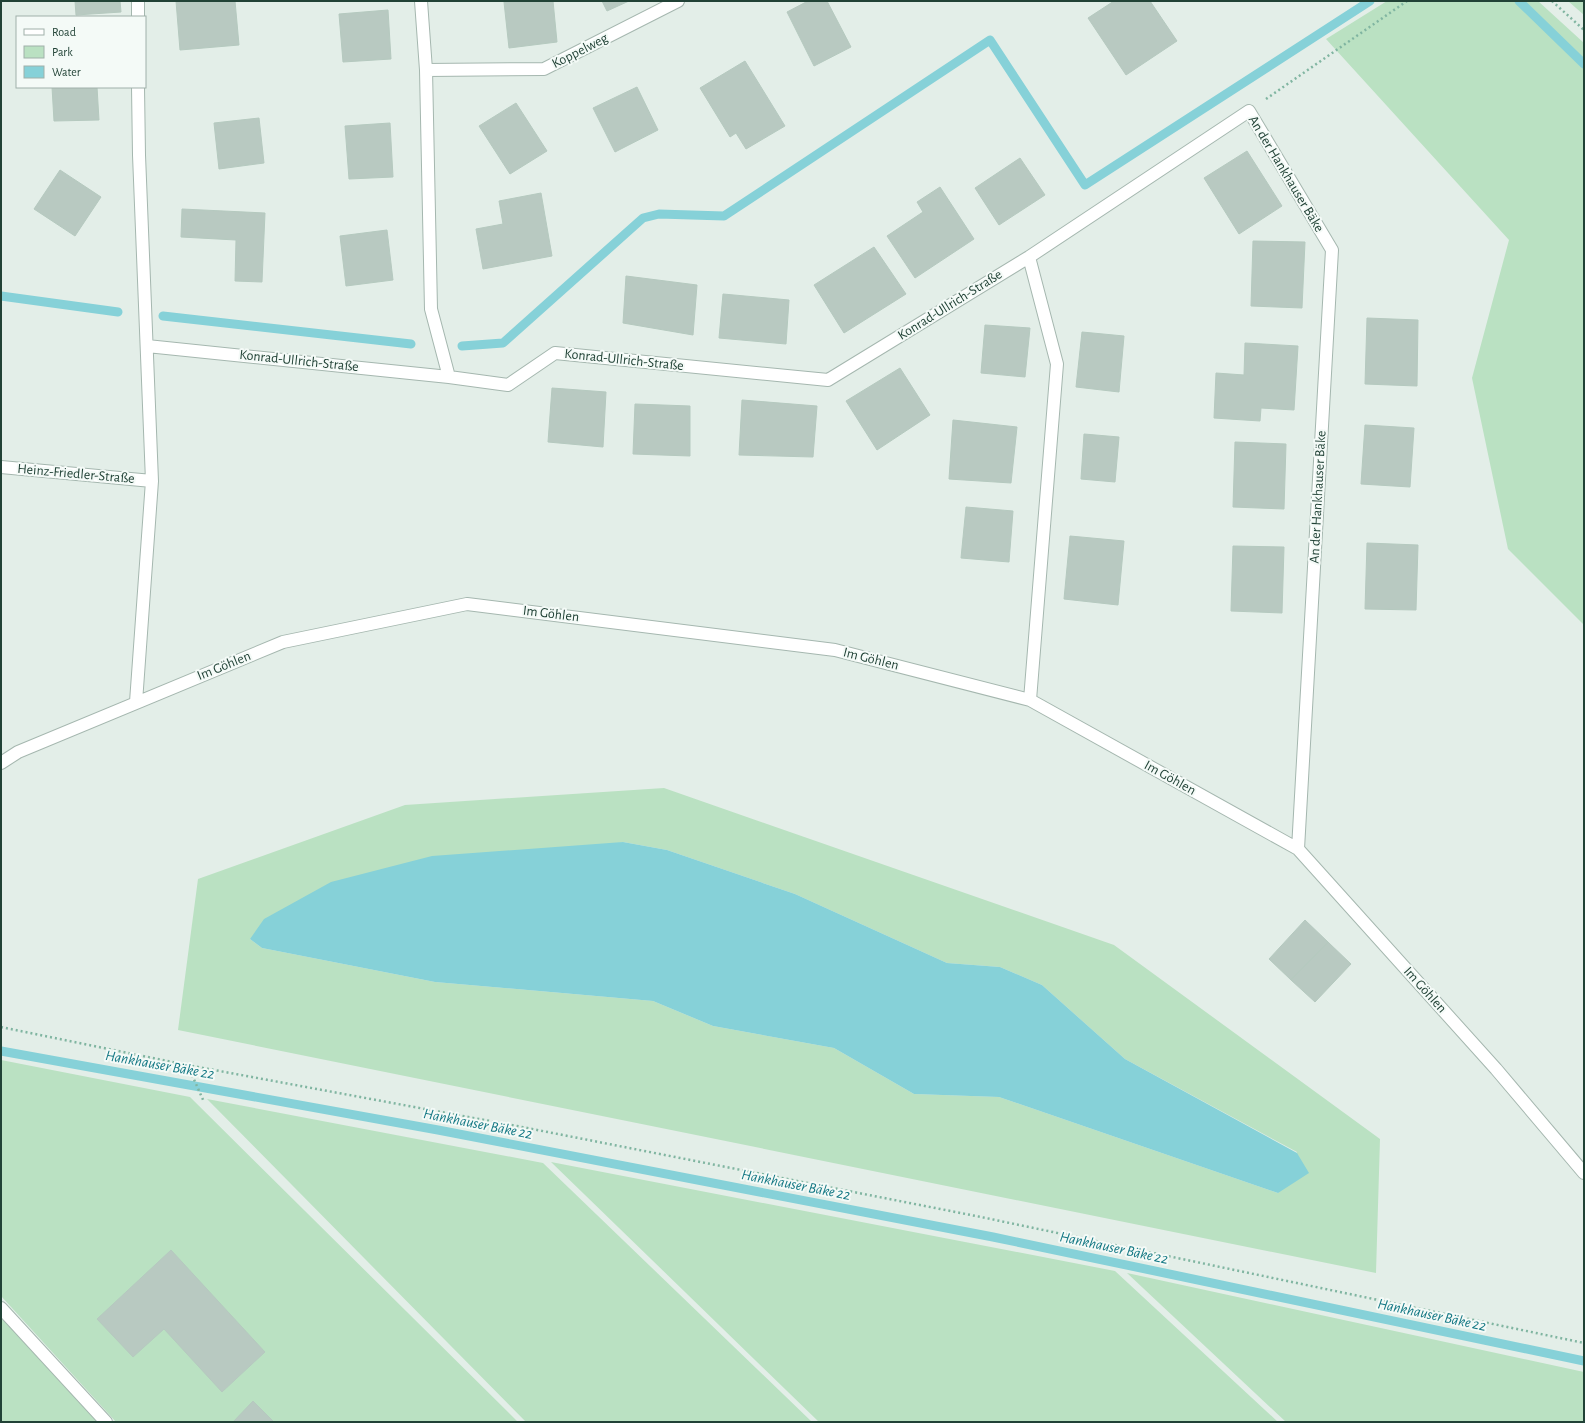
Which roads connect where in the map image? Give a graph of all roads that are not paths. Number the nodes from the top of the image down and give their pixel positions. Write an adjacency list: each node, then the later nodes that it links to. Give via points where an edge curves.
1 (138, 1): 4 (street)
2 (421, 1): 5 (street)
3 (678, 1): 5 (street, Koppelweg, via 544,69)
4 (138, 16)
5 (426, 70): 9 (street, via 431,309)
6 (138, 88): 8 (street)
7 (1029, 257): 9 (street, Konrad-Ullrich-Straße, via 828,380 555,353 508,384); 12 (street, via 1057,364); 15 (street, An der Hankhauser Bäke, via 1249,111 1332,250)
8 (146, 346): 9 (street, Konrad-Ullrich-Straße); 11 (street)
9 (449, 377)
10 (1, 467): 11 (street, Heinz-Friedler-Straße)
11 (152, 481): 13 (street)
12 (1030, 700): 13 (street, Im Göhlen, via 835,650 467,604 283,642); 15 (street, Im Göhlen)
13 (136, 702): 14 (street, Im Göhlen, via 18,752)
14 (1, 763)
15 (1298, 849): 16 (street, Im Göhlen, via 1496,1069)
16 (1584, 1173)
17 (1, 1308): 18 (street)
18 (106, 1422)

